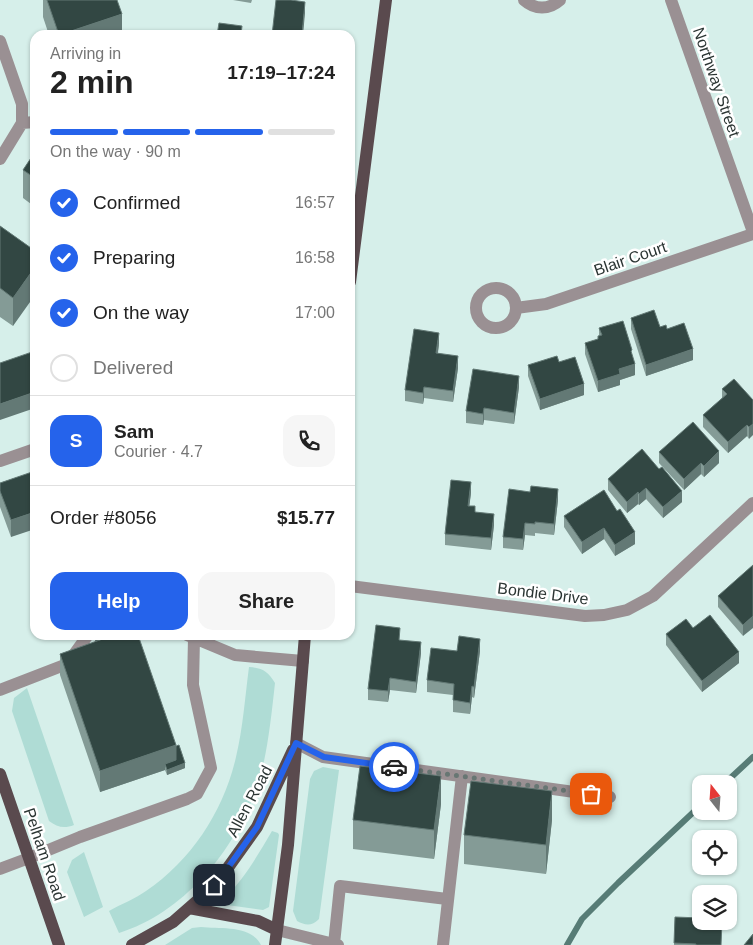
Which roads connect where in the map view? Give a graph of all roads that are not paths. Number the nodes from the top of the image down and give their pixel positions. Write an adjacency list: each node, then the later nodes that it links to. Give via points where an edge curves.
1 (386, 0): 10 (main road)
2 (524, 0): 3 (street, via 544,8)
3 (560, 0)
4 (671, 0): 9 (street, Northway Street)
5 (0, 41): 6 (street)
6 (5, 68): 7 (street)
7 (29, 122): 8 (street)
8 (0, 159)
9 (753, 233): 11 (street, Blair Court, via 546,304)
10 (355, 243)
11 (516, 308)
12 (30, 451): 13 (street)
13 (0, 461)
14 (753, 503): 15 (street, Bondie Drive, via 653,596 627,610 604,616)
15 (355, 587)
16 (85, 640): 21 (street, via 68,664)
17 (190, 640): 26 (street, via 193,685 211,768 197,794)
18 (199, 640): 20 (street, via 235,655)
19 (305, 640): 20 (main road, Allen Road)
20 (303, 661): 22 (main road, Allen Road)
21 (0, 690)
22 (296, 743): 24 (street, via 324,757); 29 (main road, Allen Road, via 257,827 222,876); 30 (main road, Allen Road)
23 (0, 774): 26 (main road, Pelham Road)
24 (462, 776): 25 (street); 28 (street)
25 (610, 797)
26 (29, 858): 27 (street); 32 (main road, Pelham Road)
27 (0, 869)
28 (447, 899): 31 (street, via 340,886); 36 (street)
29 (189, 908): 30 (main road, via 258,921); 33 (main road, Allen Road, via 173,922)
30 (277, 930): 31 (street); 34 (main road, Allen Road)
31 (334, 944): 35 (street)
32 (59, 945)
33 (132, 945)
34 (275, 945)
35 (338, 945)
36 (444, 945)

